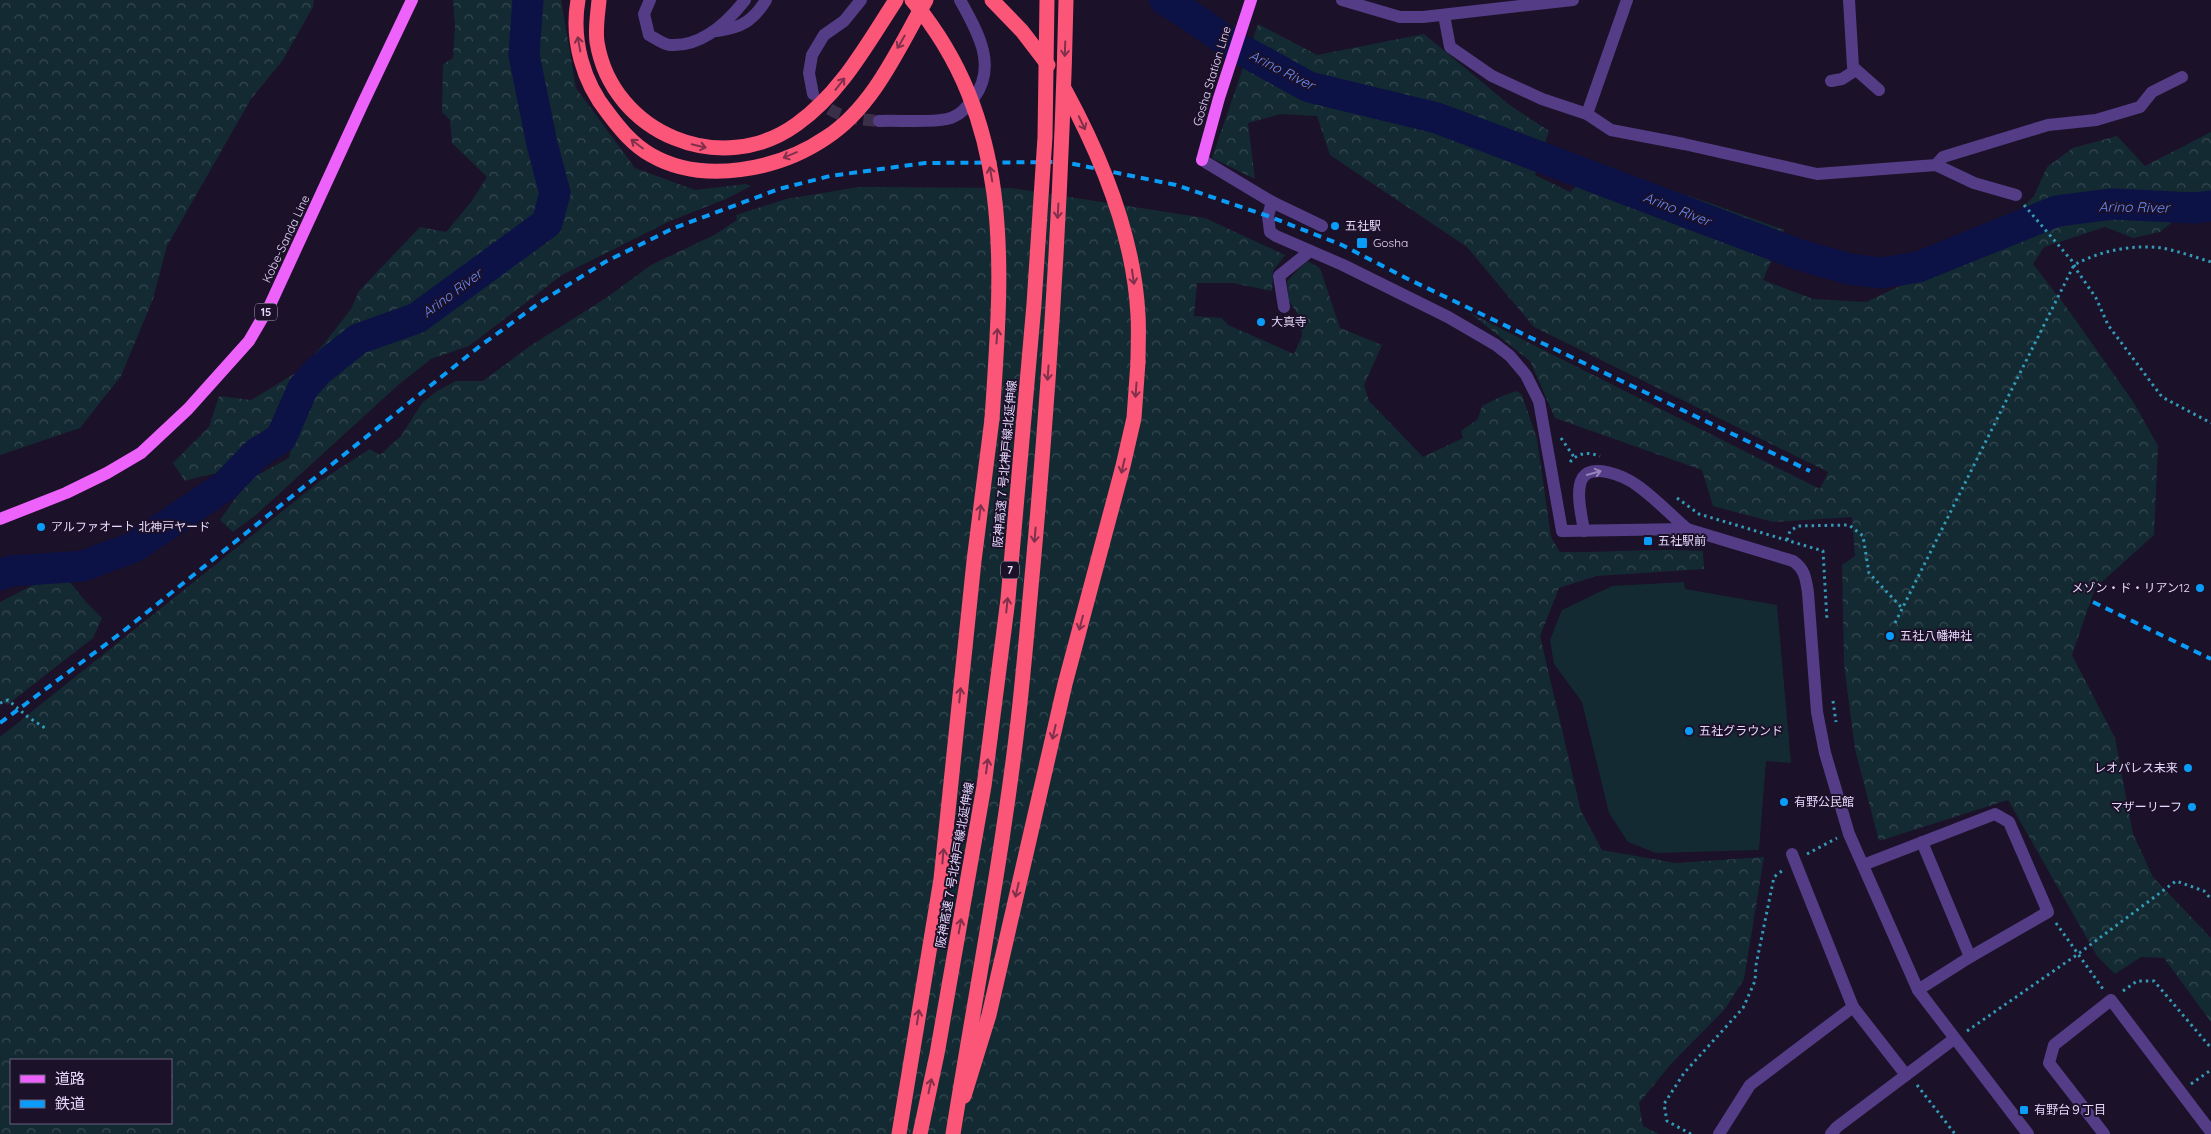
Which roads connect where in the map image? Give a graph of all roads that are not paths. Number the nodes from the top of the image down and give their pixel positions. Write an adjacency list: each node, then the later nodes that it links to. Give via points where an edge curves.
1 (412, 0): 36 (main road, Kobe-Sanda Line / 15, via 270,305 248,341 188,409 141,453 91,481)
2 (578, 0): 9 (highway, one-way to 2, via 872,91 828,137 762,166 702,171 676,166 651,155 629,139 598,100 584,73 577,40)
3 (599, 0): 7 (highway, one-way to 7, via 597,41 608,76 628,107 666,136 706,148 754,145 797,125 825,100 852,66)
4 (650, 0): 21 (street, via 644,14 649,35 669,45 690,43)
5 (745, 0): 21 (street)
6 (766, 0): 21 (street, via 757,14 736,28)
7 (896, 0)
8 (912, 0): 49 (highway, one-way to 8, bridge, via 941,878 992,419 1000,251 986,142 968,88 948,48)
9 (926, 0)
10 (960, 0): 28 (street, via 977,30 986,63 981,89 963,113 947,119)
11 (992, 0): 47 (highway, one-way to 47, bridge, via 1022,31 1057,76 1095,151 1129,252 1138,314 1138,362 1134,418 1109,525 1065,684 989,1015)
12 (1047, 0): 50 (highway, 阪神高速７号北神戸線北延伸線 / 7, one-way to 12, bridge, via 984,786 1006,618 1046,137)
13 (1066, 0): 47 (highway, 7, one-way to 47, bridge, via 1053,311 1018,720 993,902)
14 (1251, 0): 29 (main road, Gosha Station Line)
15 (1342, 0): 20 (street, via 1400,17)
16 (1573, 0): 20 (street)
17 (1626, 0): 27 (street)
18 (1849, 0): 22 (street)
19 (857, 3): 26 (street, via 844,21 824,35 812,55 809,73)
20 (1444, 15): 27 (street, via 1450,47 1466,60 1542,99)
21 (717, 31)
22 (1856, 70): 24 (street, via 1842,80); 25 (street)
23 (2182, 77): 30 (street, via 2152,92 2140,107 2096,120 2048,125 1943,157)
24 (1832, 81)
25 (1879, 90)
26 (813, 94)
27 (1587, 114): 30 (street, via 1611,130 1817,174)
28 (879, 121)
29 (1202, 160): 32 (street)
30 (1936, 165): 31 (street, via 1974,184)
31 (2016, 195)
32 (1272, 202): 33 (street); 34 (street, via 1268,216 1270,232)
33 (1322, 226)
34 (1310, 251): 35 (street, via 1279,276); 38 (street, via 1448,317 1496,345 1520,366 1539,402 1562,531)
35 (1284, 307)
36 (0, 519)
37 (1687, 530): 38 (street); 38 (street, one-way to 37, via 1580,486 1583,478 1597,470 1610,472 1637,485); 41 (street, via 1793,561 1805,574 1817,712 1825,753 1849,834)
38 (1584, 531)
39 (1922, 842): 41 (street); 42 (street); 42 (street, via 1995,814 2009,822 2048,912)
40 (1793, 858): 44 (street)
41 (1863, 865): 43 (street)
42 (1970, 957): 43 (street)
43 (1918, 990): 45 (street)
44 (1853, 1007): 46 (street); 51 (street, via 1750,1085)
45 (1954, 1039): 46 (street); 53 (street)
46 (1906, 1075): 52 (street)
47 (953, 1132)
48 (2211, 1132): 54 (street, via 2111,1000 2054,1045 2049,1063)
49 (898, 1134)
50 (920, 1134)
51 (1719, 1134)
52 (1831, 1134)
53 (2028, 1134)
54 (2104, 1134)

